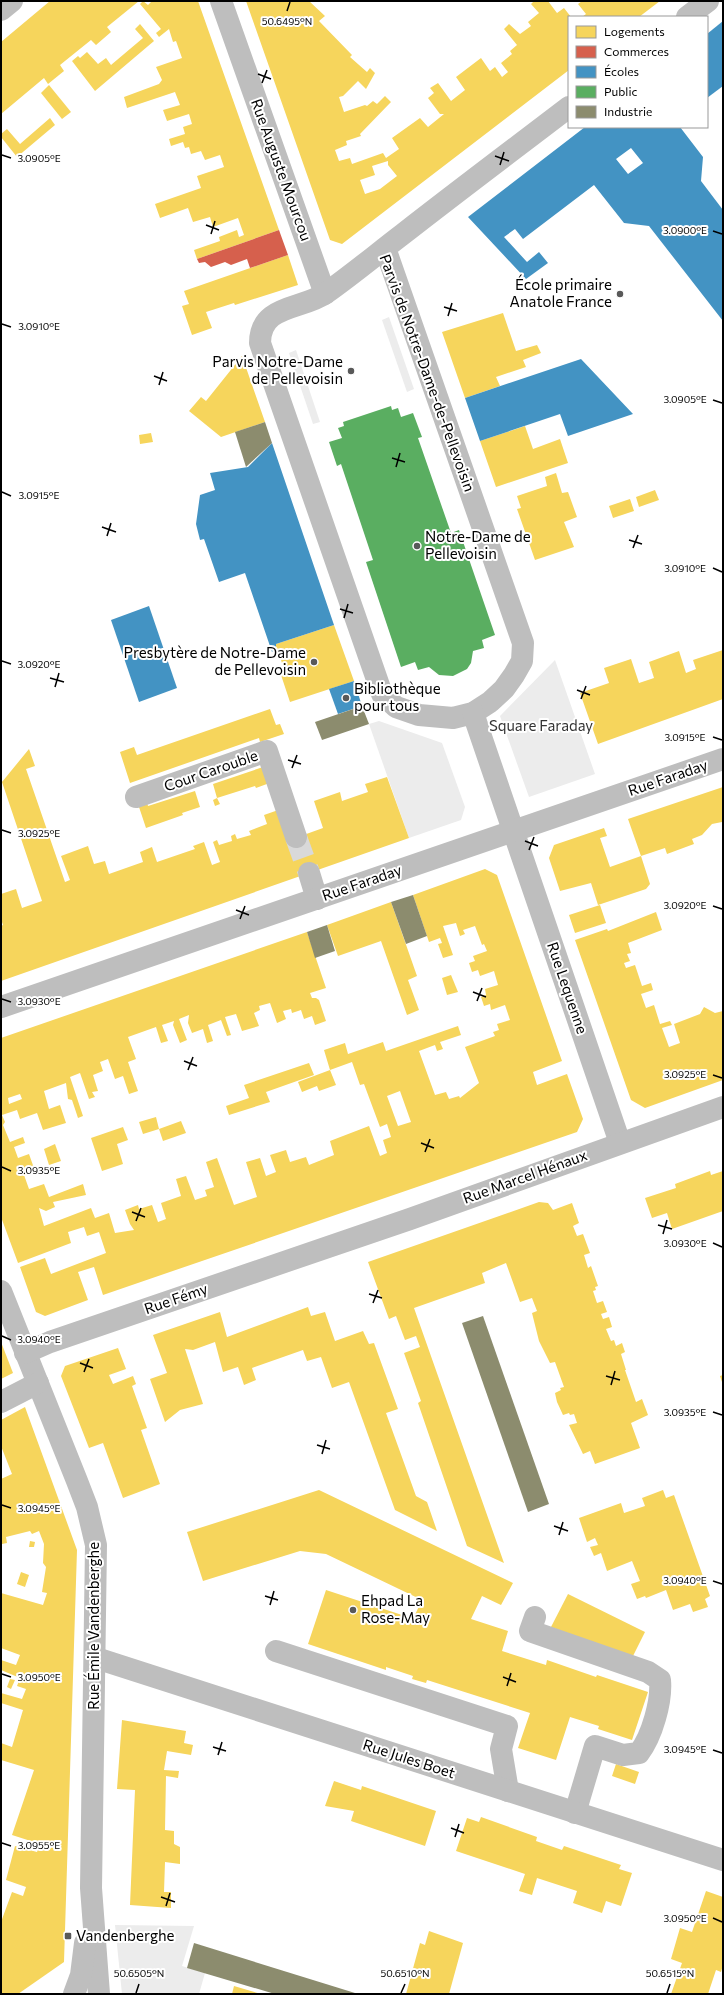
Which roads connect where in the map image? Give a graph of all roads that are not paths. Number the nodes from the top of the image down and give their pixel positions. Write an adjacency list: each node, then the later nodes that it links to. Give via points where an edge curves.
1 (12, 1): 4 (street)
2 (221, 1): 8 (street, Rue Auguste Mourcou)
3 (708, 1): 5 (street)
4 (1, 10)
5 (688, 16)
6 (568, 108): 7 (street)
7 (385, 248): 8 (street, Parvis de Notre-Dame-de-Pellevoisin); 9 (street, Parvis de Notre-Dame-de-Pellevoisin, via 523,644 522,661 508,684 490,702)
8 (325, 294): 9 (street, Parvis de Notre-Dame-de-Pellevoisin, via 271,316 264,323 260,343 382,694 396,707 419,715 453,718)
9 (472, 713): 12 (street)
10 (723, 759): 12 (street, Rue Faraday)
11 (136, 796): 13 (street, Cour Carouble, via 267,751)
12 (514, 832): 15 (street, Rue Faraday); 18 (street, Rue Lequenne)
13 (296, 838)
14 (308, 873): 15 (street)
15 (317, 899): 16 (street, Rue Faraday)
16 (1, 1007)
17 (723, 1108): 18 (street, Rue Marcel Hénaux)
18 (620, 1143): 19 (street, Rue Marcel Hénaux)
19 (327, 1248): 21 (street, Rue Fémy, via 50,1342)
20 (1, 1291): 21 (street, Rue Émile Vandenberghe)
21 (26, 1353): 22 (street, Rue Émile Vandenberghe)
22 (38, 1383): 23 (street); 26 (street, Rue Émile Vandenberghe, via 93,1526 97,1564)
23 (1, 1402)
24 (535, 1617): 28 (street, via 530,1632 648,1672 660,1680 661,1693 646,1743 639,1753 623,1755 594,1746)
25 (276, 1651): 27 (street, via 507,1726 501,1749)
26 (96, 1658): 27 (street, Rue Jules Boet); 30 (street, Rue Émile Vandenberghe)
27 (508, 1791): 28 (street, Rue Jules Boet)
28 (575, 1812): 29 (street, Rue Jules Boet)
29 (723, 1860)
30 (91, 1888): 31 (street, Rue Émile Vandenberghe, via 81,1975); 32 (street, Rue Émile Vandenberghe)
31 (74, 1994)
32 (99, 1994)

